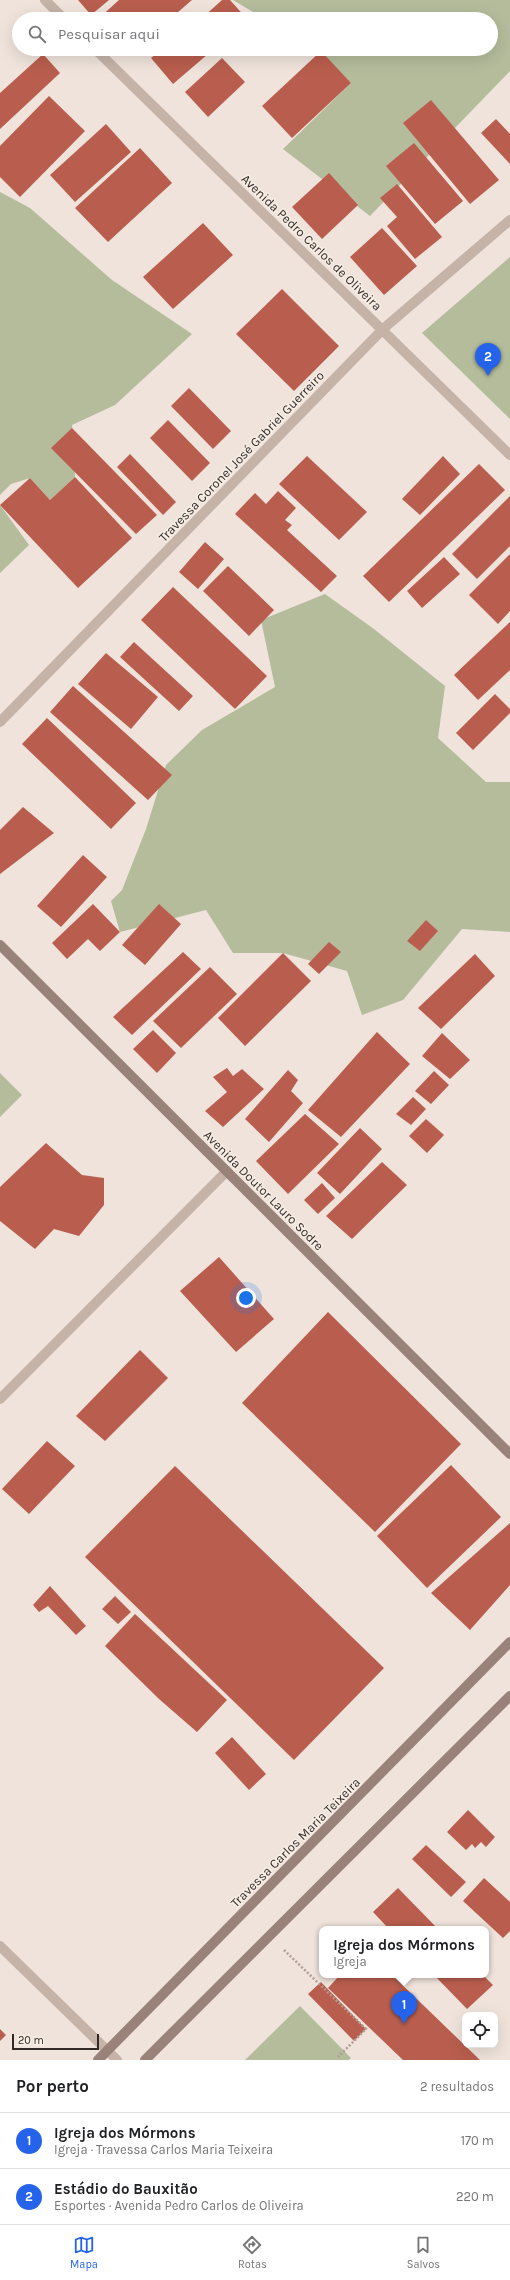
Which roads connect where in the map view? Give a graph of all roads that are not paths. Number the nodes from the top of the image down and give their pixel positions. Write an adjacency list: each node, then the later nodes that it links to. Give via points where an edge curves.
1 (44, 0): 2 (street)
2 (57, 12)
3 (102, 56): 5 (street, Avenida Pedro Carlos de Oliveira)
4 (510, 220): 5 (street, Travessa Coronel José Gabriel Guerreiro)
5 (383, 329): 6 (street, Avenida Pedro Carlos de Oliveira); 7 (street, Travessa Coronel José Gabriel Guerreiro)
6 (510, 455)
7 (0, 722)
8 (0, 945): 9 (main road, Avenida Doutor Lauro Sodre)
9 (227, 1171): 10 (street); 11 (main road, Avenida Doutor Lauro Sodre)
10 (0, 1399)
11 (510, 1454)
12 (510, 1642): 15 (main road, Travessa Carlos Maria Teixeira)
13 (510, 1696): 18 (main road)
14 (0, 1946): 15 (street)
15 (107, 2051): 16 (main road, Travessa Carlos Maria Teixeira); 17 (street)
16 (98, 2060)
17 (117, 2060)
18 (145, 2060)

